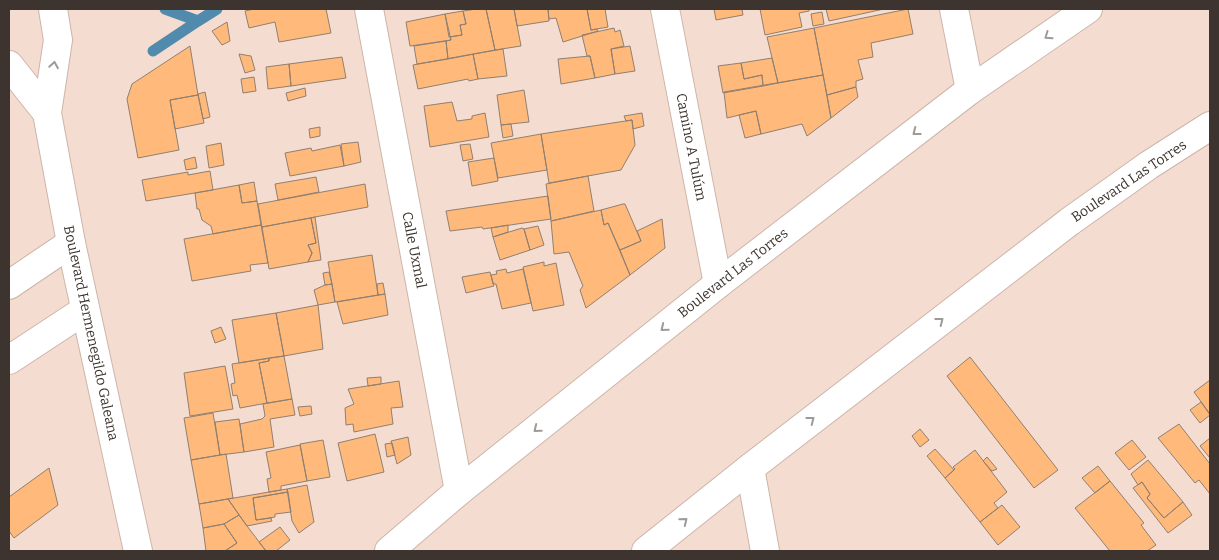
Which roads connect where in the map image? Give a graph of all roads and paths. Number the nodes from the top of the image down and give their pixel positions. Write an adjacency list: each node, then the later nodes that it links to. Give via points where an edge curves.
1 (52, 9): 8 (main road, Boulevard Hermenegildo Galeana, one-way to 1, via 58,40)
2 (369, 9): 16 (main road, Calle Uxmal)
3 (665, 9): 11 (main road, Camino A Tulúm)
4 (954, 9): 7 (main road)
5 (1088, 9): 7 (main road, Boulevard Las Torres, one-way to 7)
6 (9, 65): 8 (main road, Boulevard Hermenegildo Galeana)
7 (970, 90): 11 (main road, Boulevard Las Torres, one-way to 11)
8 (47, 113): 10 (main road, Boulevard Hermenegildo Galeana)
9 (1210, 126): 15 (main road, Boulevard Las Torres, one-way to 9, via 1069,222)
10 (71, 243): 12 (main road); 13 (main road, Boulevard Hermenegildo Galeana)
11 (718, 284): 16 (main road, Boulevard Las Torres, one-way to 16)
12 (9, 285)
13 (86, 310): 14 (main road); 17 (main road, Boulevard Hermenegildo Galeana)
14 (9, 360)
15 (750, 468): 19 (main road, Boulevard Las Torres, one-way to 15); 20 (main road)
16 (459, 491): 18 (main road, Boulevard Las Torres)
17 (138, 551)
18 (389, 551)
19 (646, 551)
20 (765, 551)

